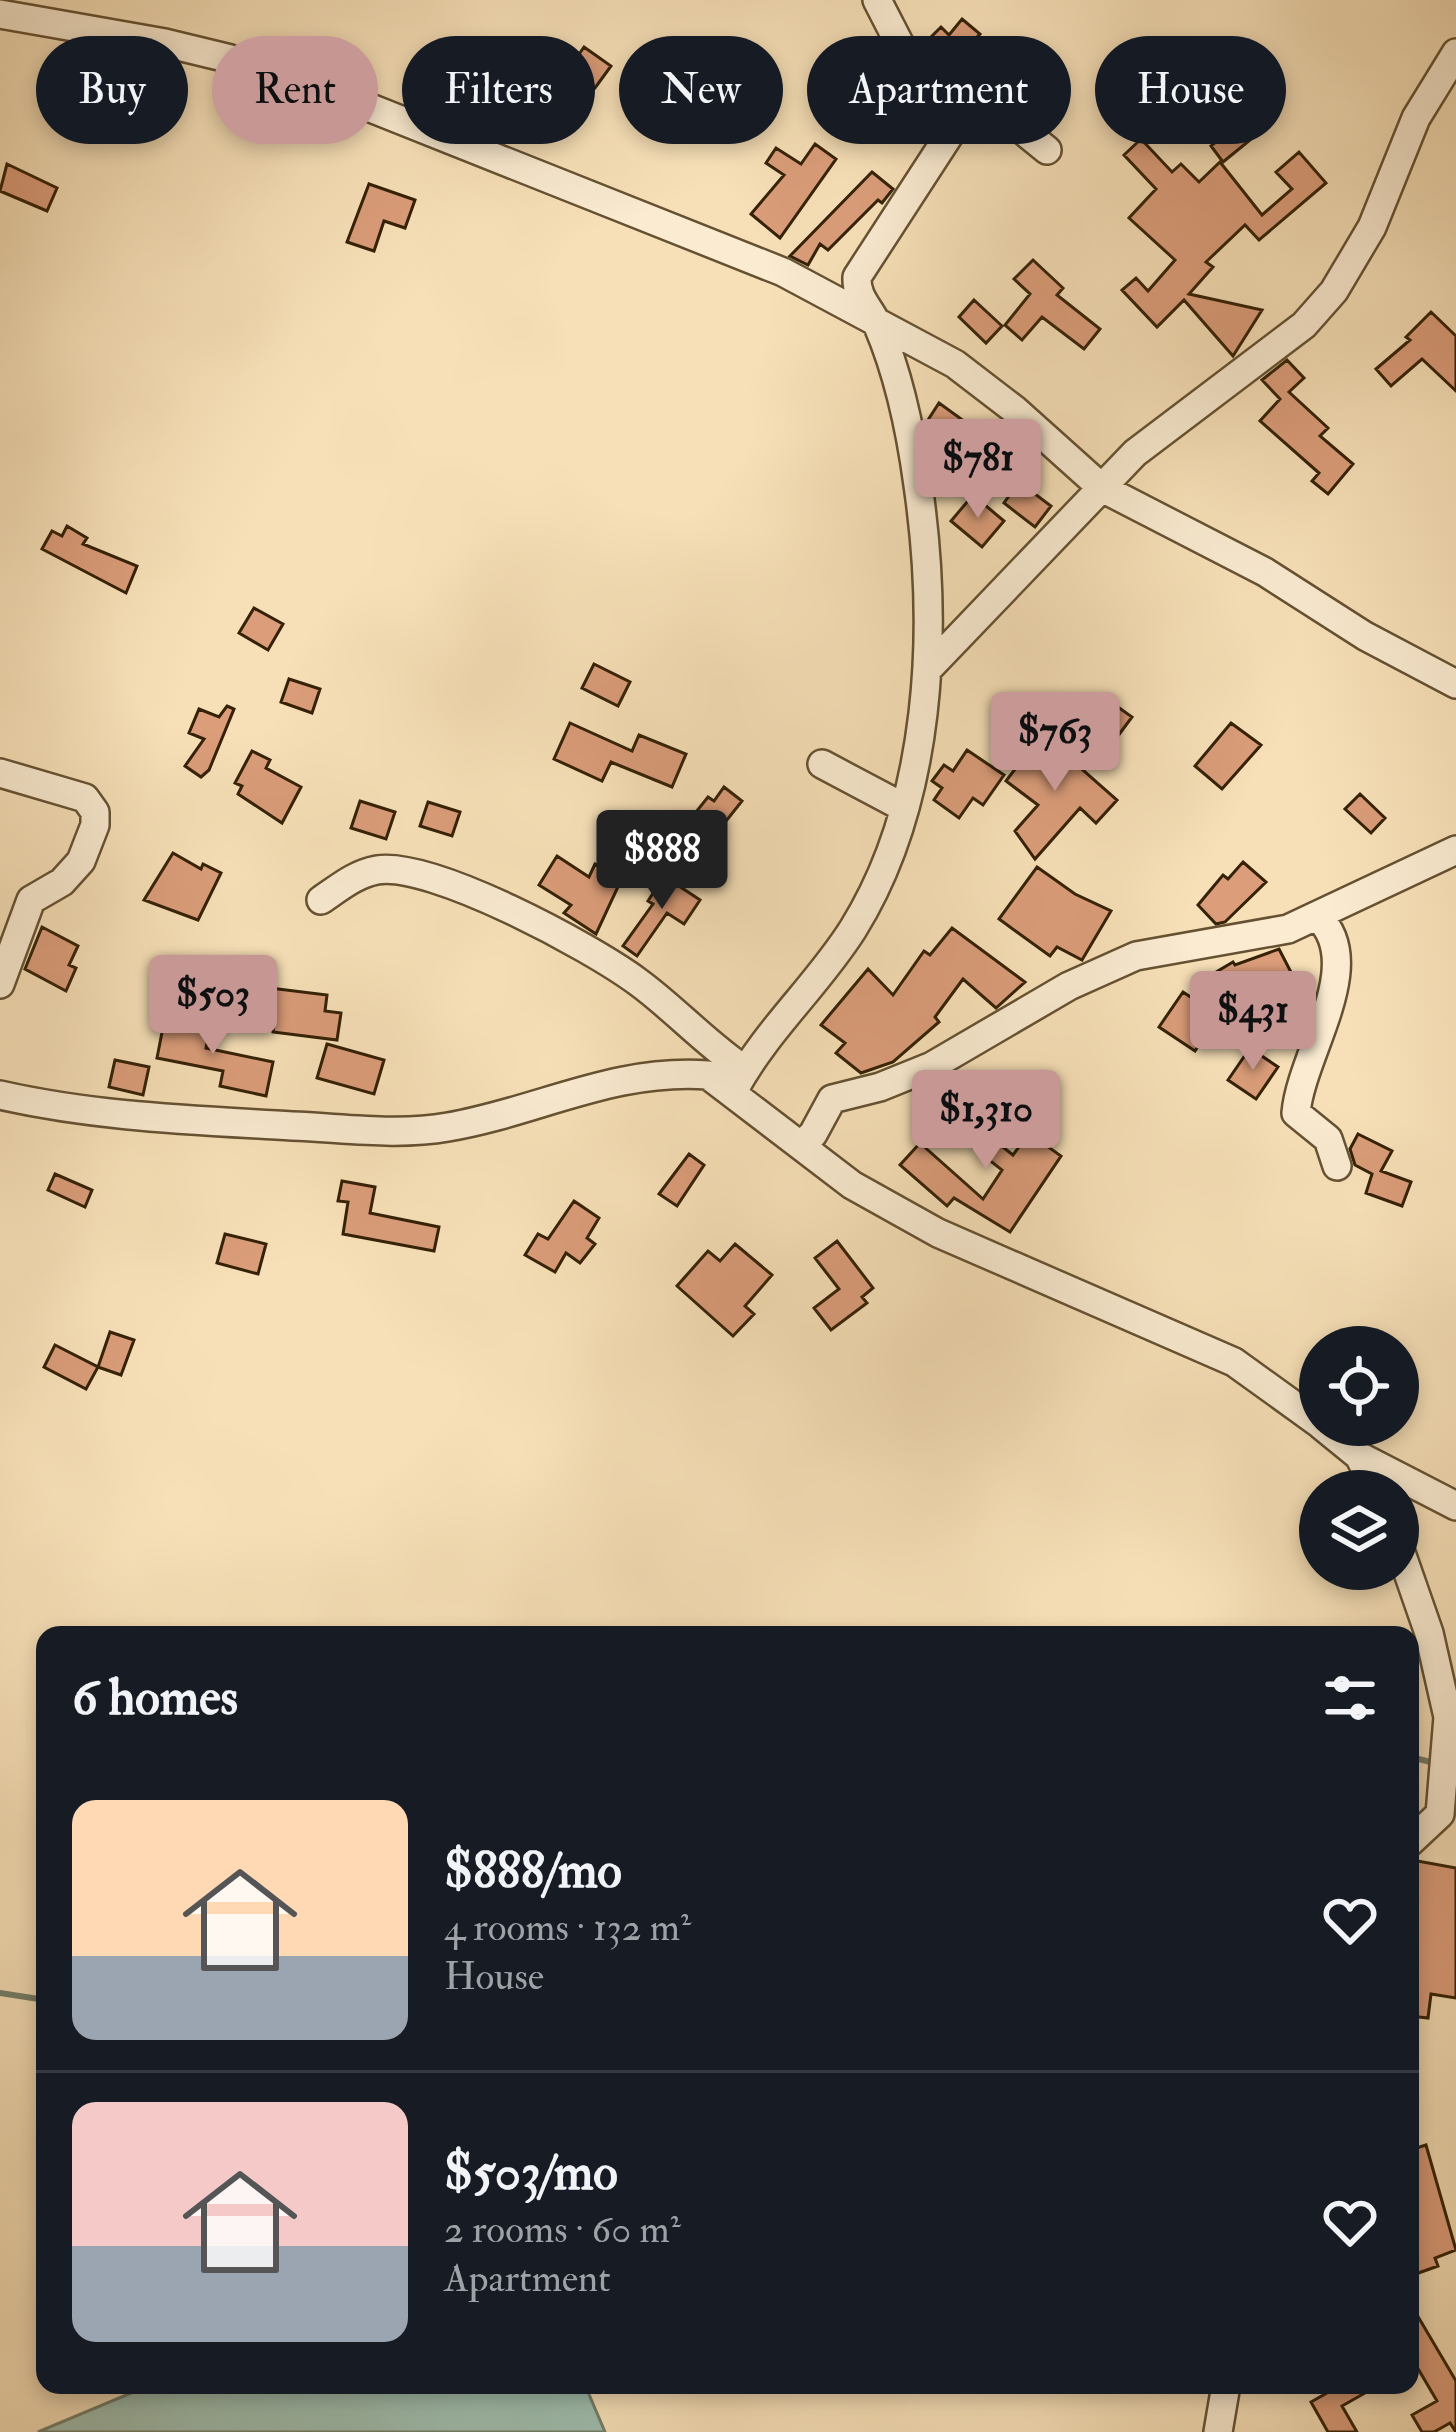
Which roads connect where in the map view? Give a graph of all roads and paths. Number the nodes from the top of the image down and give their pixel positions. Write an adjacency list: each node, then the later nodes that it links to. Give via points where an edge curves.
1 (877, 0): 3 (street)
2 (0, 14): 8 (street, via 165,43 348,99 704,238)
3 (896, 36)
4 (1456, 52): 9 (street, via 1334,291 1304,325 1174,422)
5 (941, 144): 8 (street, via 856,277)
6 (1039, 144): 7 (street)
7 (1047, 150)
8 (877, 324): 9 (street, via 965,372); 10 (street, via 914,457)
9 (1102, 488): 10 (street); 11 (street)
10 (929, 668): 14 (street)
11 (1456, 684)
12 (822, 764): 14 (street)
13 (0, 772): 18 (street, via 85,798 95,825 81,861 31,900)
14 (903, 807): 19 (street, via 852,930)
15 (1456, 850): 17 (street)
16 (321, 900): 19 (street, via 380,870 403,868 458,884 636,980)
17 (1318, 917): 21 (street, via 1166,949 1095,974 932,1066 832,1099); 22 (street, via 1336,937 1340,968 1296,1113 1328,1139)
18 (0, 984)
19 (739, 1080): 20 (street, via 679,1073 411,1132 164,1121); 21 (street)
20 (0, 1095)
21 (801, 1145): 23 (street, via 938,1233 1234,1362)
22 (1337, 1166)
23 (1299, 1408)
24 (1347, 1446): 25 (street)
25 (1359, 1456): 26 (street); 27 (street)
26 (1366, 1470)
27 (1456, 1505)
28 (1414, 1590): 29 (street, via 1448,1718 1440,1814)
29 (1419, 1834)
30 (1224, 2394): 31 (street)
31 (1218, 2432)

